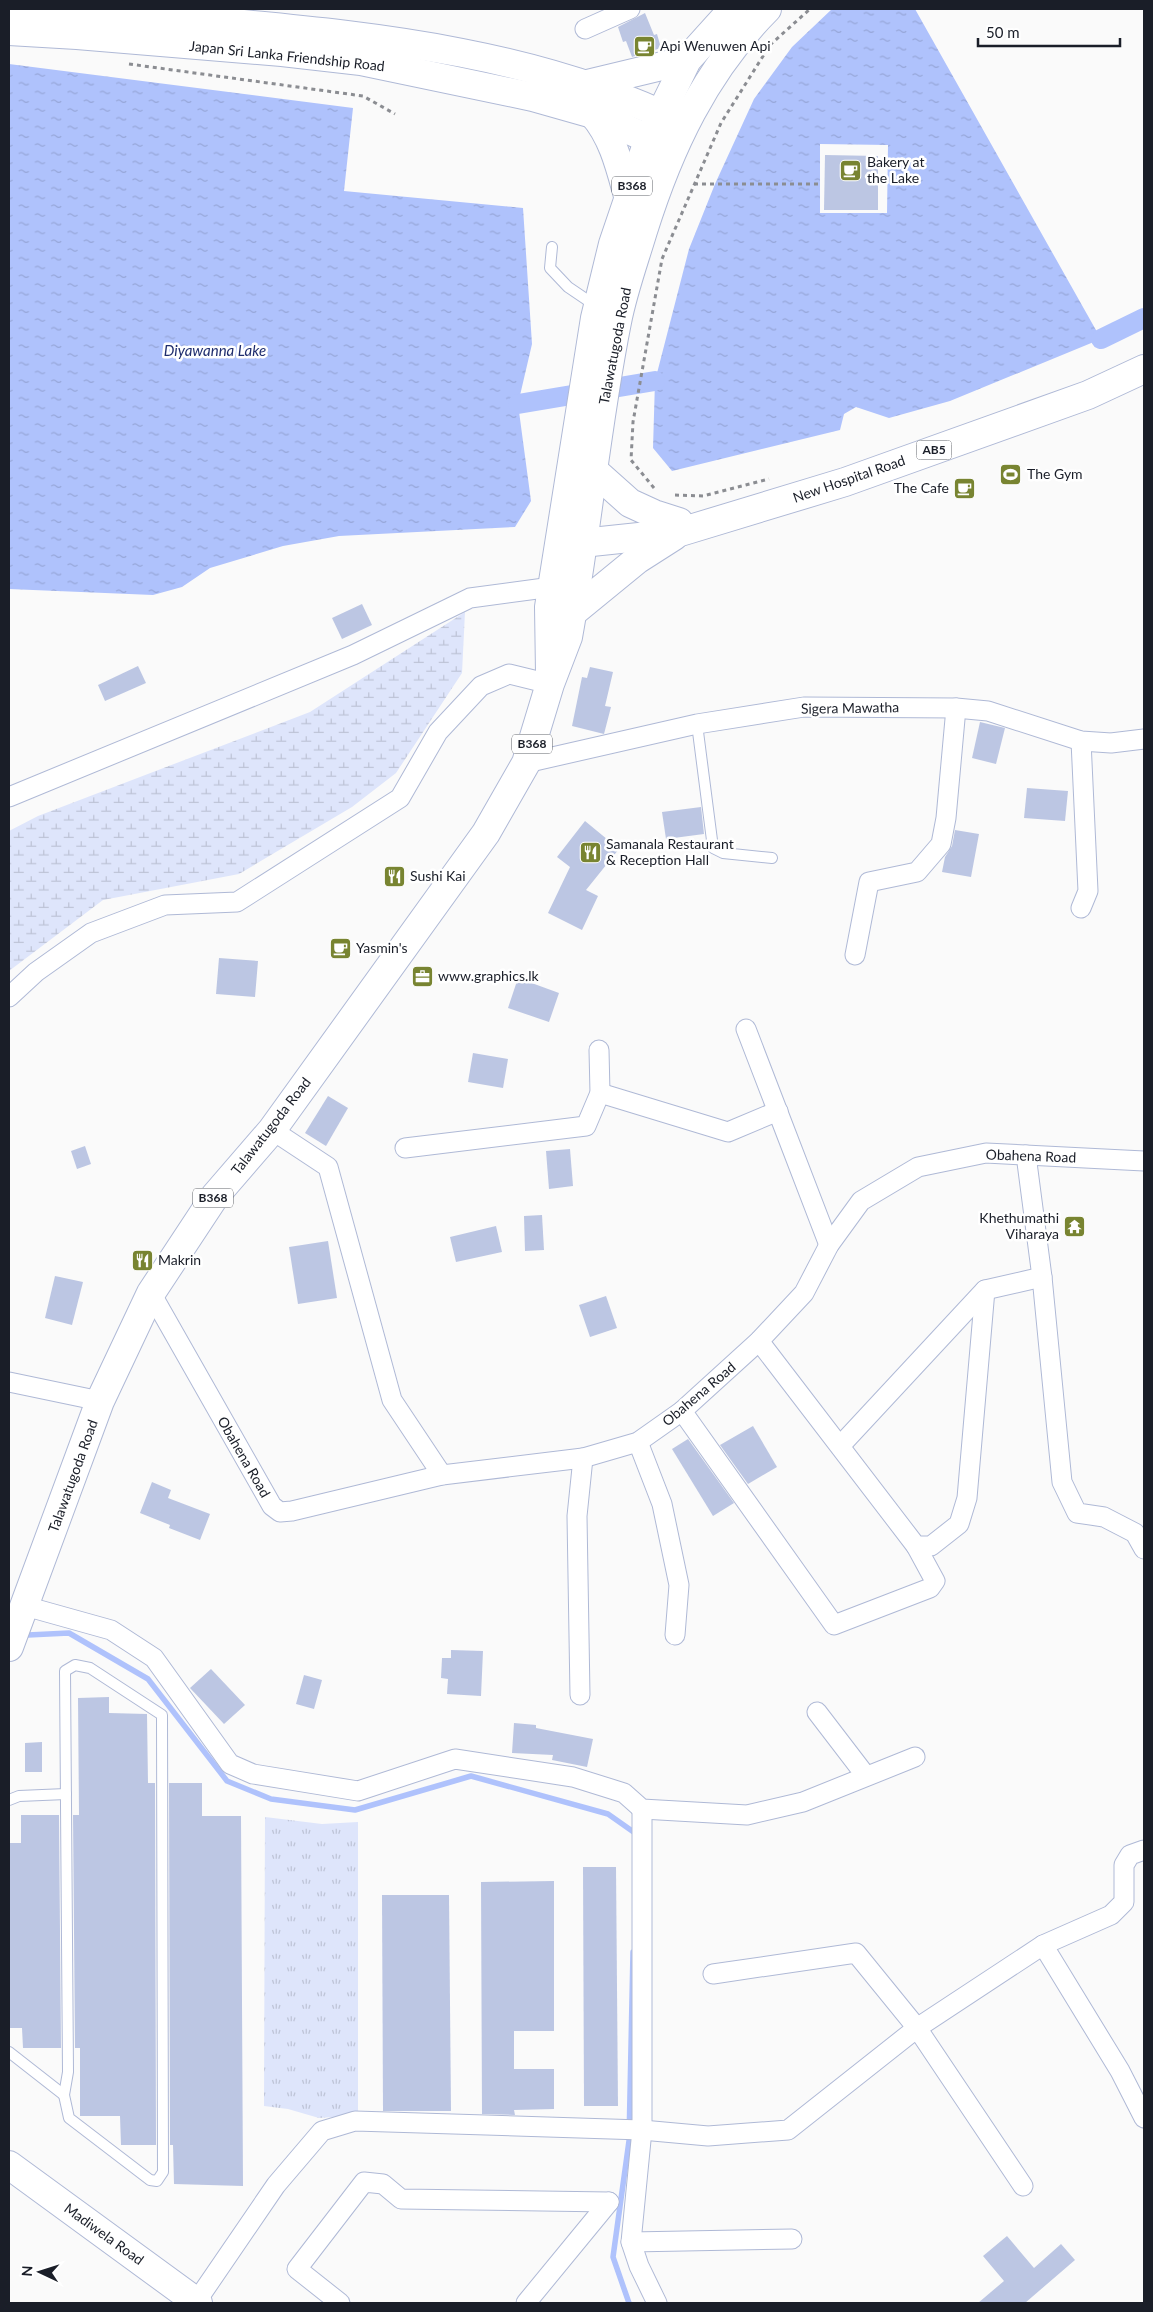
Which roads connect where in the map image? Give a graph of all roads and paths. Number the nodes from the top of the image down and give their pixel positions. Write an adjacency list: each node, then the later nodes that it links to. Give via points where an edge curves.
1 (733, 9): 7 (main road, Talawatugoda Road / B368)
2 (767, 9): 12 (main road, Talawatugoda Road / B368, via 709,80)
3 (810, 9): 14 (path, via 770,45 721,123)
4 (622, 10): 6 (street)
5 (13, 24): 9 (main road, Japan Sri Lanka Friendship Road, via 85,11 301,30 375,38 479,56); 11 (main road, Japan Sri Lanka Friendship Road, via 361,62 532,97)
6 (584, 29)
7 (687, 60): 9 (main road); 12 (main road, Talawatugoda Road / B368)
8 (122, 63): 10 (path, via 364,96)
9 (587, 84): 12 (main road, Japan Sri Lanka Friendship Road)
10 (395, 114)
11 (593, 114): 13 (main road, Japan Sri Lanka Friendship Road); 16 (main road, via 615,151)
12 (672, 119): 13 (main road, Talawatugoda Road / B368)
13 (661, 144): 16 (main road, Talawatugoda Road / B368); 18 (main road, Talawatugoda Road / B368, via 648,214)
14 (694, 184): 15 (path); 23 (path, via 662,259 633,422 631,460)
15 (820, 184)
16 (628, 196): 18 (main road, Talawatugoda Road / B368)
17 (552, 247): 18 (lane, via 550,268)
18 (603, 315): 20 (main road, Talawatugoda Road / B368)
19 (1144, 369): 25 (main road, New Hospital Road / AB5, via 1088,395 845,482 720,521)
20 (589, 420): 21 (main road, Talawatugoda Road / B368); 26 (main road, Talawatugoda Road / B368)
21 (593, 470): 25 (main road, AB5, via 630,503); 26 (main road, Talawatugoda Road / B368)
22 (779, 476): 24 (path, via 703,496)
23 (660, 495)
24 (669, 495)
25 (678, 528): 26 (main road, New Hospital Road / AB5); 28 (main road)
26 (572, 532): 27 (main road, Talawatugoda Road / B368); 28 (main road, Talawatugoda Road / B368)
27 (552, 587): 29 (main road, Talawatugoda Road / B368, via 548,629); 35 (street, via 470,598 353,656)
28 (572, 612): 29 (main road, Talawatugoda Road / B368, via 568,637)
29 (550, 684): 34 (main road, Talawatugoda Road / B368); 39 (street, via 509,674 481,686 438,732 400,798 238,902 165,905 91,933 36,972)
30 (956, 708): 31 (street, Sigera Mawatha, via 804,707); 33 (street, Sigera Mawatha, via 988,711); 38 (street, via 941,844 917,872 870,882)
31 (697, 724): 34 (street, Sigera Mawatha); 36 (lane, via 713,848 723,853)
32 (1144, 739): 33 (street, Sigera Mawatha, via 1111,743)
33 (1081, 741): 37 (street, via 1088,891)
34 (526, 763): 44 (main road, Talawatugoda Road / B368, via 486,832)
35 (9, 797)
36 (772, 858)
37 (1080, 908)
38 (855, 955)
39 (9, 997)
40 (746, 1029): 43 (street)
41 (599, 1050): 42 (street)
42 (600, 1093): 43 (street, via 728,1132); 45 (street, via 586,1126)
43 (778, 1111): 48 (street)
44 (272, 1130): 51 (main road, Talawatugoda Road / B368, via 215,1196); 59 (street, via 328,1167 392,1400)
45 (405, 1148)
46 (1026, 1155): 47 (street, Obahena Road); 48 (street, Obahena Road, via 986,1153 918,1167 861,1201); 49 (street)
47 (1144, 1161)
48 (829, 1245): 52 (street, Obahena Road, via 804,1293)
49 (1042, 1277): 50 (street); 61 (street, via 1062,1482 1077,1514 1104,1517 1135,1533)
50 (986, 1290): 57 (street); 60 (street, via 968,1498 959,1524 931,1546)
51 (151, 1293): 54 (main road, Talawatugoda Road / B368); 59 (street, Obahena Road, via 272,1506 280,1512)
52 (759, 1341): 55 (street, Obahena Road); 57 (street)
53 (9, 1382): 54 (street)
54 (100, 1401): 62 (main road, Talawatugoda Road / B368)
55 (682, 1411): 56 (street, Obahena Road); 60 (street, via 834,1625 930,1588 935,1581)
56 (638, 1442): 58 (street, Obahena Road); 63 (street, via 662,1504 679,1585)
57 (840, 1446): 60 (street)
58 (582, 1458): 59 (street, Obahena Road); 65 (street, via 577,1516)
59 (442, 1475)
60 (916, 1546)
61 (1144, 1549)
62 (25, 1606): 64 (main road, Talawatugoda Road / B368); 71 (street, via 111,1630 154,1658 230,1764 253,1774 358,1791 455,1759 573,1777 624,1793)
63 (675, 1635)
64 (9, 1646)
65 (580, 1695)
66 (817, 1712): 68 (street)
67 (915, 1757): 68 (street)
68 (866, 1776): 71 (street, via 803,1802 747,1815)
69 (66, 1794): 70 (lane, via 19,1796); 77 (lane, via 68,2072); 77 (lane, via 65,1671 74,1665 90,1668 162,1716 164,2172 158,2181 150,2180 69,2118)
70 (9, 1800)
71 (642, 1808): 79 (street)
72 (1144, 1850): 73 (street, via 1130,1855 1124,1865 1124,1902 1111,1915)
73 (1043, 1945): 75 (street); 78 (street, via 1120,2071)
74 (713, 1974): 75 (street, via 856,1954)
75 (916, 2028): 79 (street, via 788,2130 708,2136); 81 (street)
76 (9, 2052): 77 (lane)
77 (64, 2095)
78 (1144, 2118)
79 (633, 2130): 83 (street); 84 (street, via 355,2120 322,2130 276,2185)
80 (9, 2165): 84 (main road, Madiwela Road)
81 (1023, 2186)
82 (792, 2239): 83 (street)
83 (631, 2242): 87 (street)
84 (197, 2302)
85 (340, 2303): 86 (street, via 297,2269 364,2182 383,2184 401,2199 609,2202)
86 (526, 2303)
87 (657, 2303)

